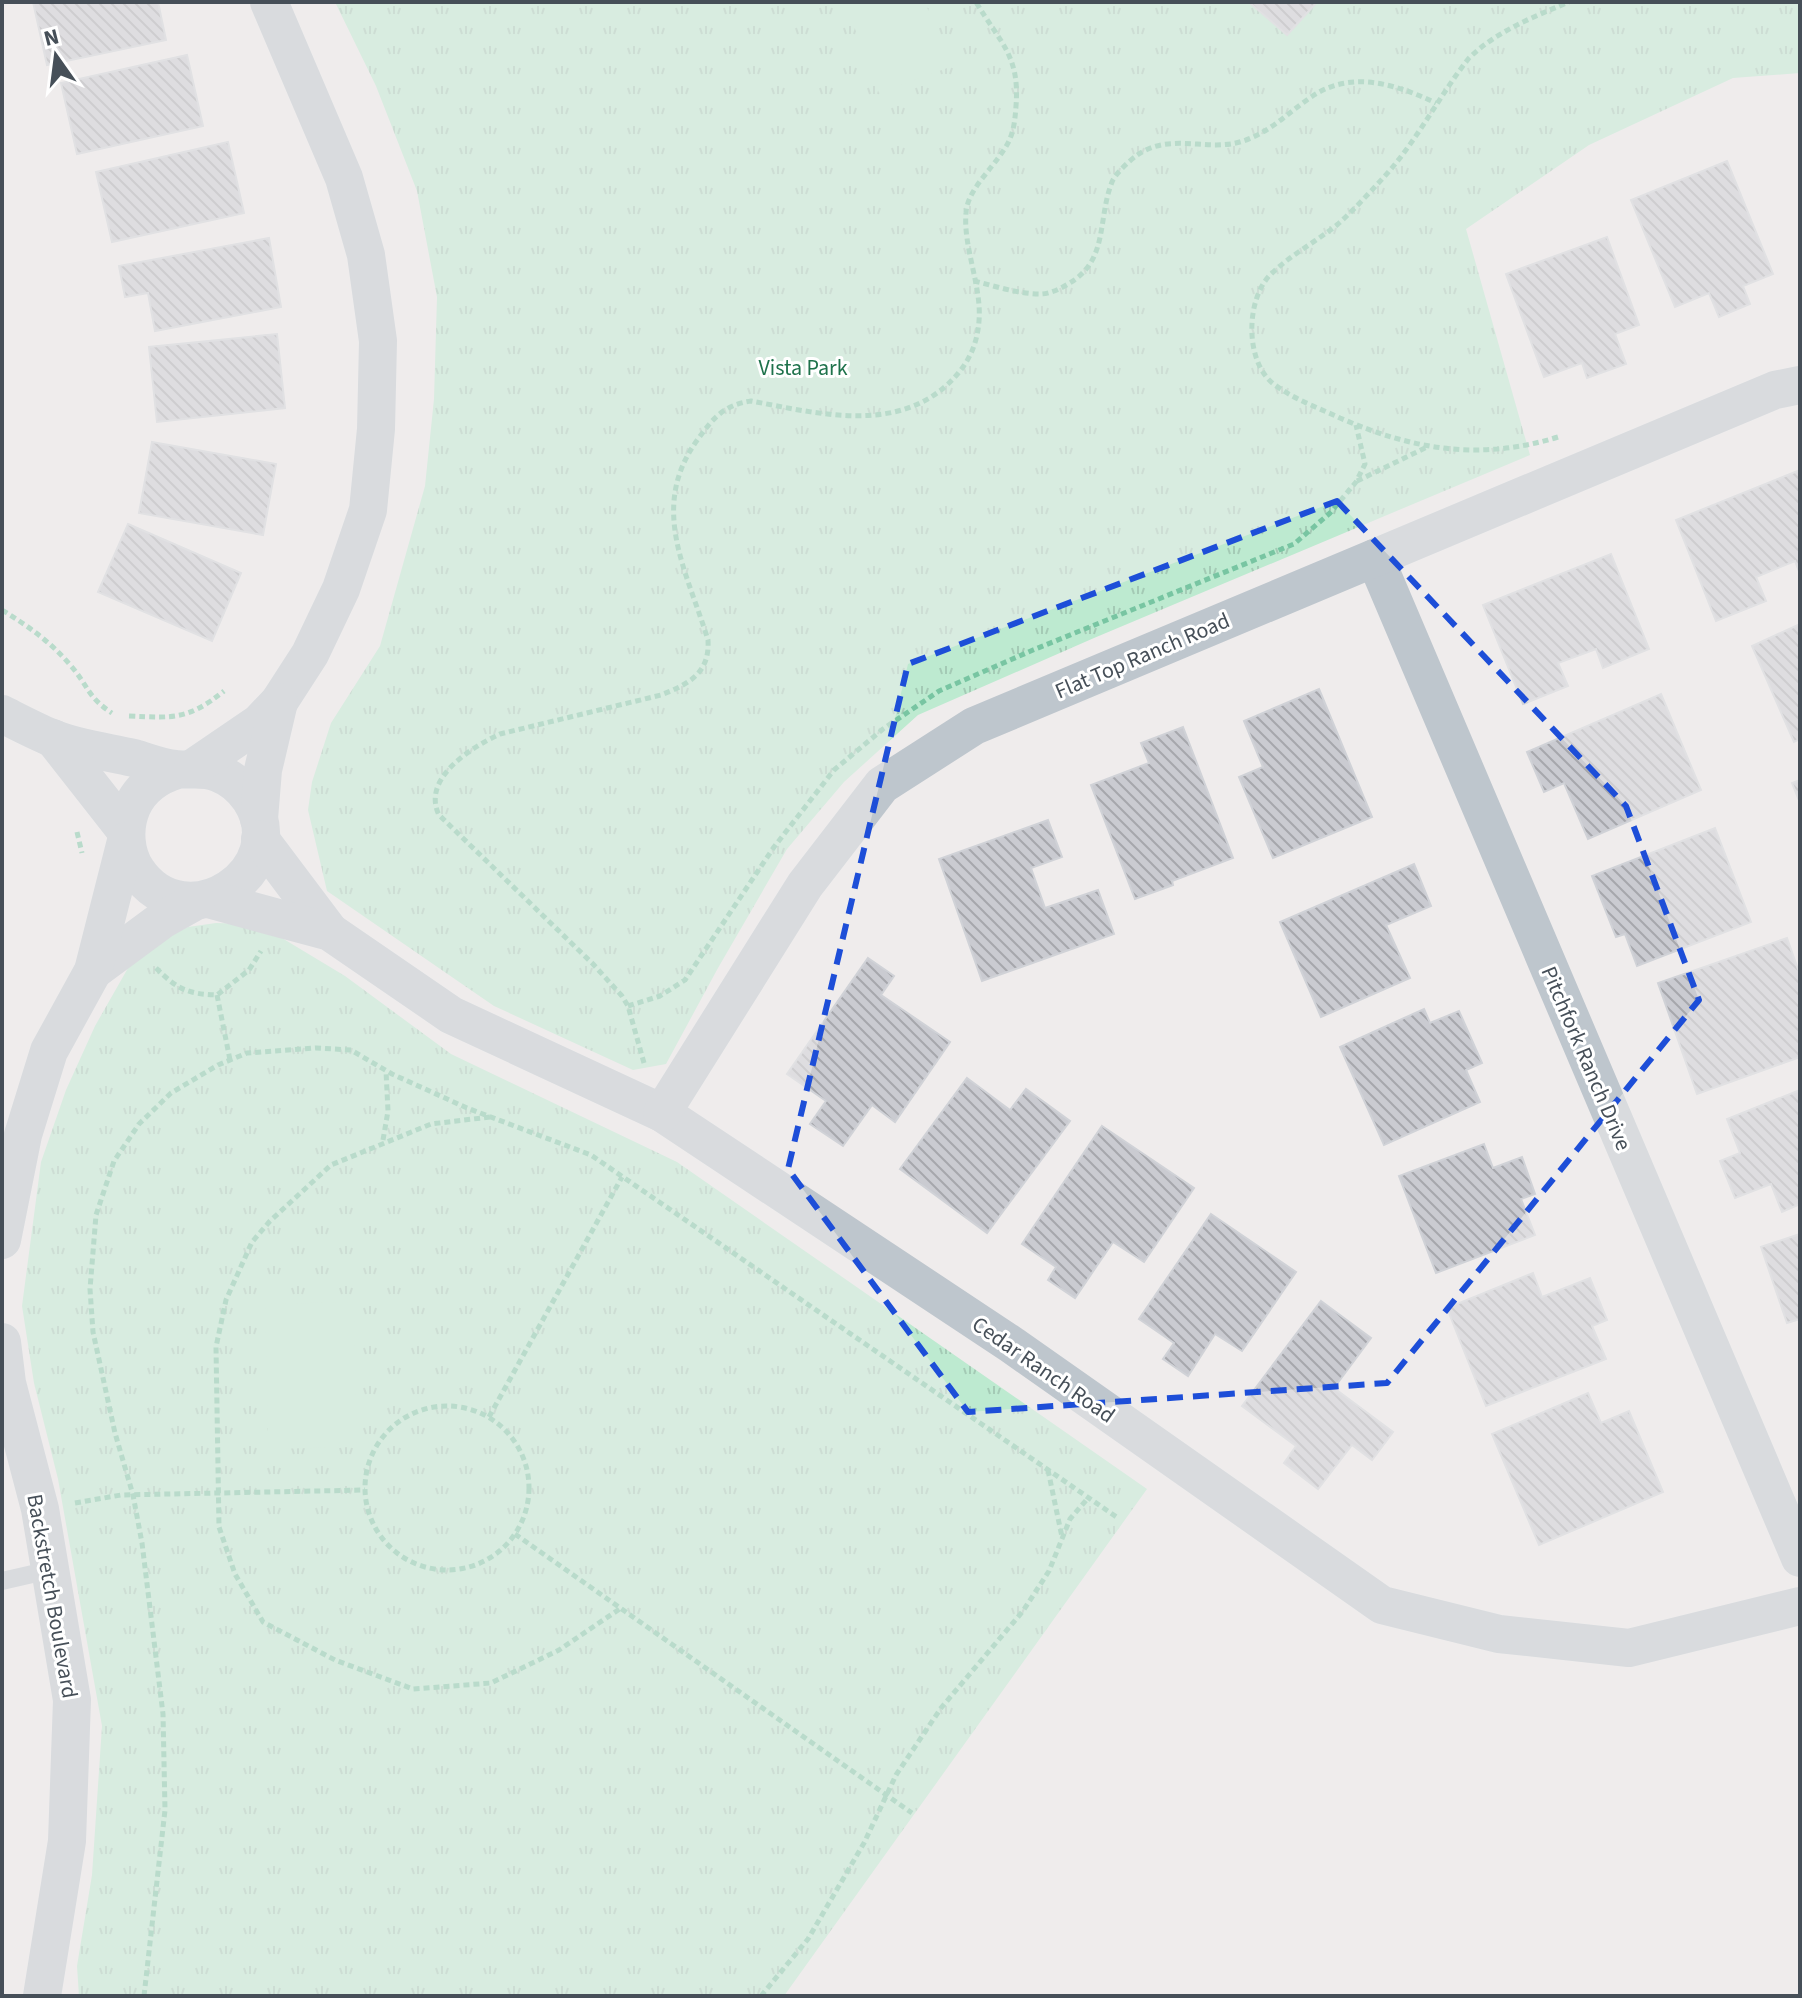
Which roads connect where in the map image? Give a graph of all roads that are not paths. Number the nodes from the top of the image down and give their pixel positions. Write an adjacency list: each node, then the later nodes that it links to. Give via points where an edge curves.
1 (269, 2): 4 (street, via 344,178 366,255 378,341 368,510 329,615)
2 (1787, 388): 3 (street, Flat Top Ranch Road)
3 (1375, 558): 13 (street, Flat Top Ranch Road, via 974,726 882,785 805,885); 16 (street, Pitchfork Ranch Drive)
4 (279, 702): 7 (street, via 259,723); 8 (street, via 263,770)
5 (2, 714): 6 (street)
6 (53, 738): 7 (street); 9 (street)
7 (185, 769): 8 (street, via 207,769 234,782 245,792); 9 (street, via 163,774 141,792 128,817)
8 (259, 829): 10 (street, via 252,866 244,878 221,895); 11 (street, Cedar Ranch Road)
9 (126, 836): 10 (street, via 135,869 144,880 167,896); 12 (street)
10 (202, 900): 11 (street, Cedar Ranch Road); 12 (street, via 162,920)
11 (330, 932): 13 (street, Cedar Ranch Road, via 451,1015)
12 (93, 971): 14 (street, via 49,1051 23,1135)
13 (662, 1113): 19 (street, Cedar Ranch Road, via 1012,1345 1382,1605 1499,1634 1629,1648)
14 (2, 1240)
15 (2, 1342): 17 (street, Backstretch Boulevard)
16 (1800, 1558)
17 (50, 1570): 18 (lane); 20 (street, Backstretch Boulevard, via 72,1700 67,1841)
18 (2, 1581)
19 (1800, 1606)
20 (42, 1996)

